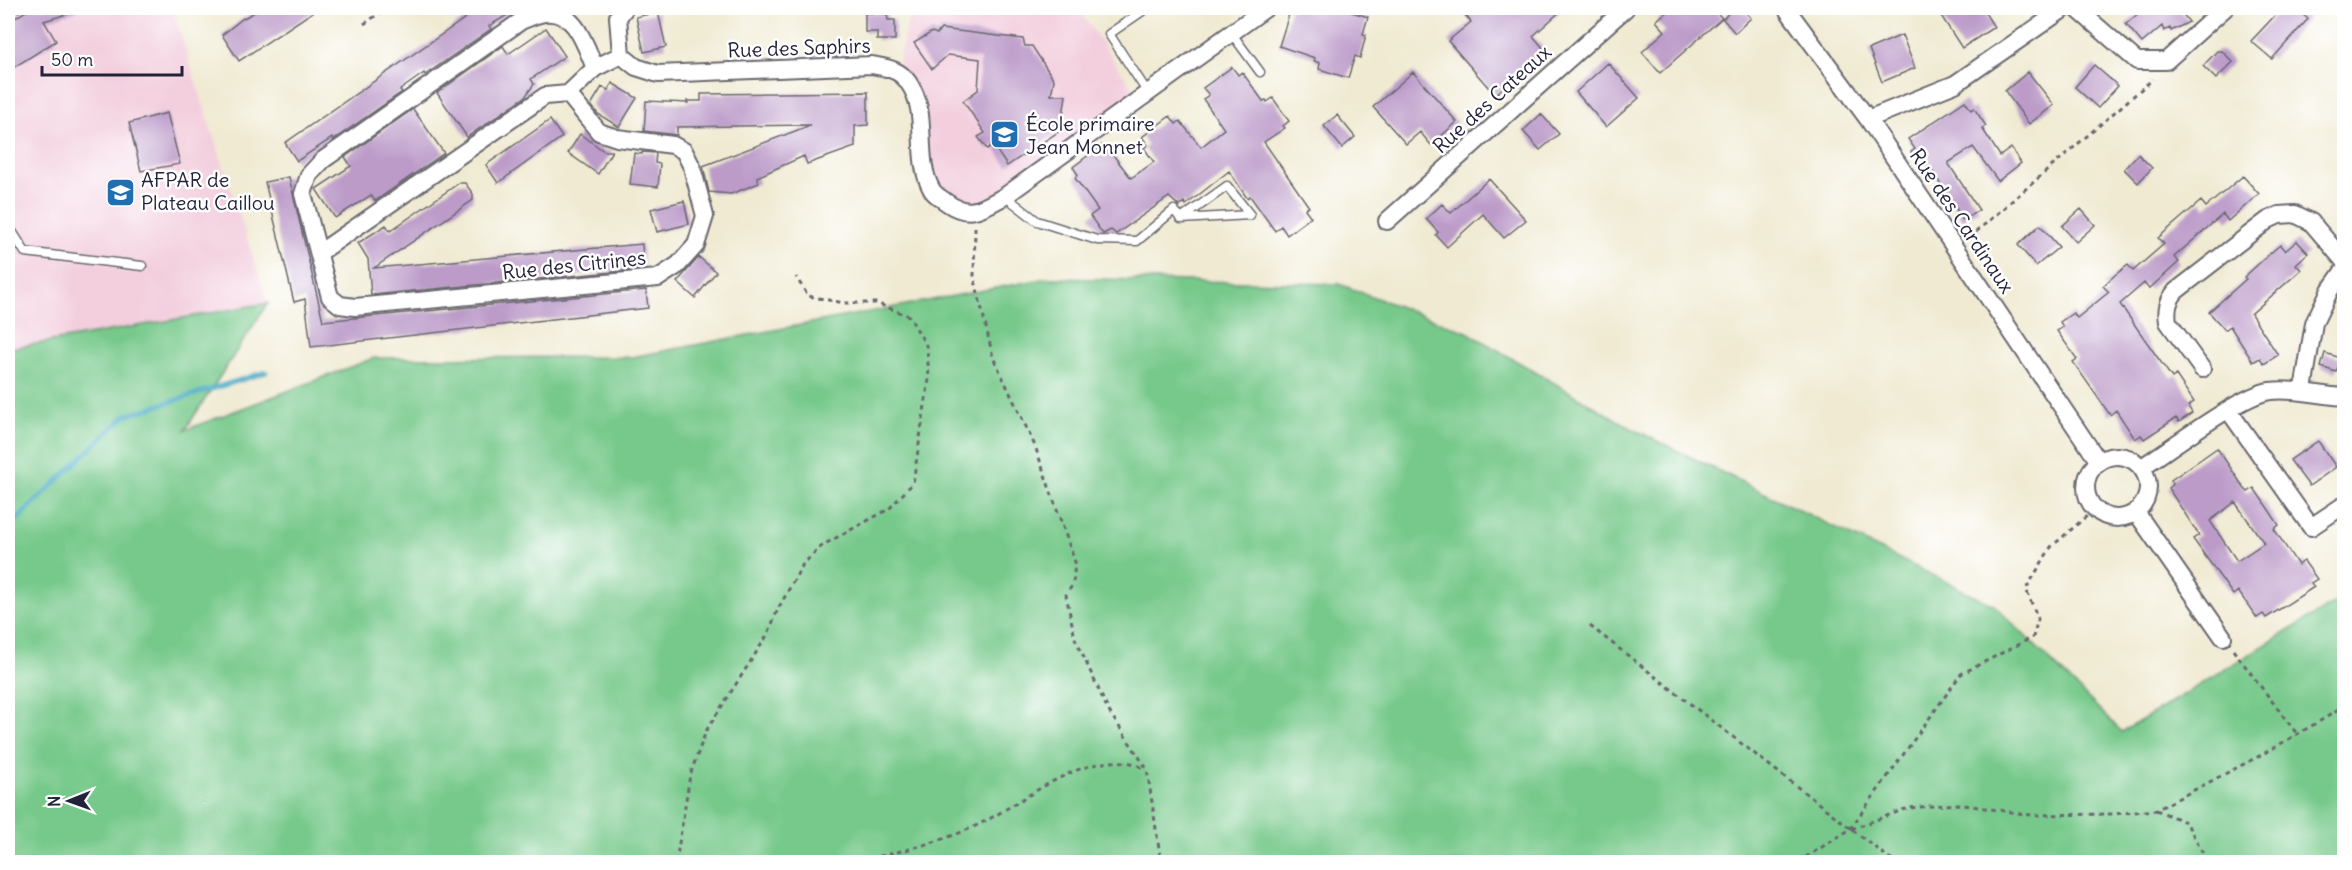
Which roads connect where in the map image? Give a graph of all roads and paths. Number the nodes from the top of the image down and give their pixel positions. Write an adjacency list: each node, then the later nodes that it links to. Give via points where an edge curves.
1 (11, 8): 2 (path, via 15,13)
2 (24, 8)
3 (387, 8): 12 (path)
4 (625, 8): 14 (street, via 618,17)
5 (1147, 8): 18 (lane, via 1109,34)
6 (1266, 8): 13 (street)
7 (1626, 8): 24 (street, Rue des Cateaux)
8 (1786, 8): 20 (street, Rue des Cardinaux)
9 (2066, 8): 20 (street, via 1955,84)
10 (2076, 8): 15 (street, via 2137,62)
11 (2225, 8): 15 (street)
12 (364, 24)
13 (1232, 34): 17 (lane); 18 (street)
14 (621, 55): 16 (street); 22 (street, Rue des Saphirs, via 636,67 658,74 872,65 896,70 909,82 918,102 924,169 932,191 954,208)
15 (2166, 61): 26 (path, via 2155,77)
16 (595, 68): 19 (street); 27 (street, Rue des Citrines, via 573,23 560,14 544,13 521,21 323,160 309,175 303,194)
17 (1260, 72)
18 (1148, 93): 21 (street)
19 (568, 94): 27 (street, via 545,96); 27 (street, Rue des Citrines, via 599,132 673,145 684,151 692,167 705,216 696,244 678,265 658,278 355,307 340,305 330,297)
20 (1868, 119): 26 (street, Rue des Cardinaux)
21 (1005, 196): 22 (street); 23 (lane, via 1037,221 1097,240 1137,242 1174,210)
22 (975, 212): 45 (path, via 974,276 993,357 1035,446 1075,562 1073,584 1066,595 1075,638 1108,710)
23 (1180, 219): 23 (lane, via 1227,186 1250,215 1192,219)
24 (1387, 221)
25 (8, 225): 29 (lane, via 25,252)
26 (1956, 249): 36 (street, Rue des Cardinaux)
27 (320, 253)
28 (2344, 261): 32 (street, via 2311,222 2295,214 2280,215 2259,227 2170,299 2168,322)
29 (142, 266)
30 (2344, 270): 33 (street, via 2314,323)
31 (796, 277): 48 (path, via 808,296 844,303 876,303 909,316 927,347 929,379 913,483 889,509 824,545 803,564 768,634 706,731 690,775)
32 (2202, 369)
33 (2303, 390): 34 (street); 35 (street, via 2261,393)
34 (2344, 397)
35 (2229, 411): 37 (street); 38 (street, via 2311,528)
36 (2098, 462): 37 (street, via 2121,456); 39 (street, via 2086,483)
37 (2142, 468): 40 (street, via 2148,480 2146,500)
38 (2344, 505)
39 (2095, 509): 40 (street, via 2119,518); 47 (path, via 2051,547 2026,589 2038,619 2033,637 1961,674)
40 (2136, 512): 42 (street)
41 (1590, 626): 52 (path)
42 (2223, 637): 44 (path)
43 (2344, 707): 44 (path)
44 (2297, 734): 46 (path)
45 (1147, 769): 49 (path, via 1126,761 1062,776 974,827 940,841); 50 (path)
46 (2156, 810): 47 (path, via 2031,815 1958,804 1908,808); 53 (path, via 2186,822)
47 (1849, 830): 51 (path)
48 (676, 862)
49 (852, 862)
50 (1161, 862)
51 (1798, 862)
52 (1894, 862)
53 (2208, 862)

